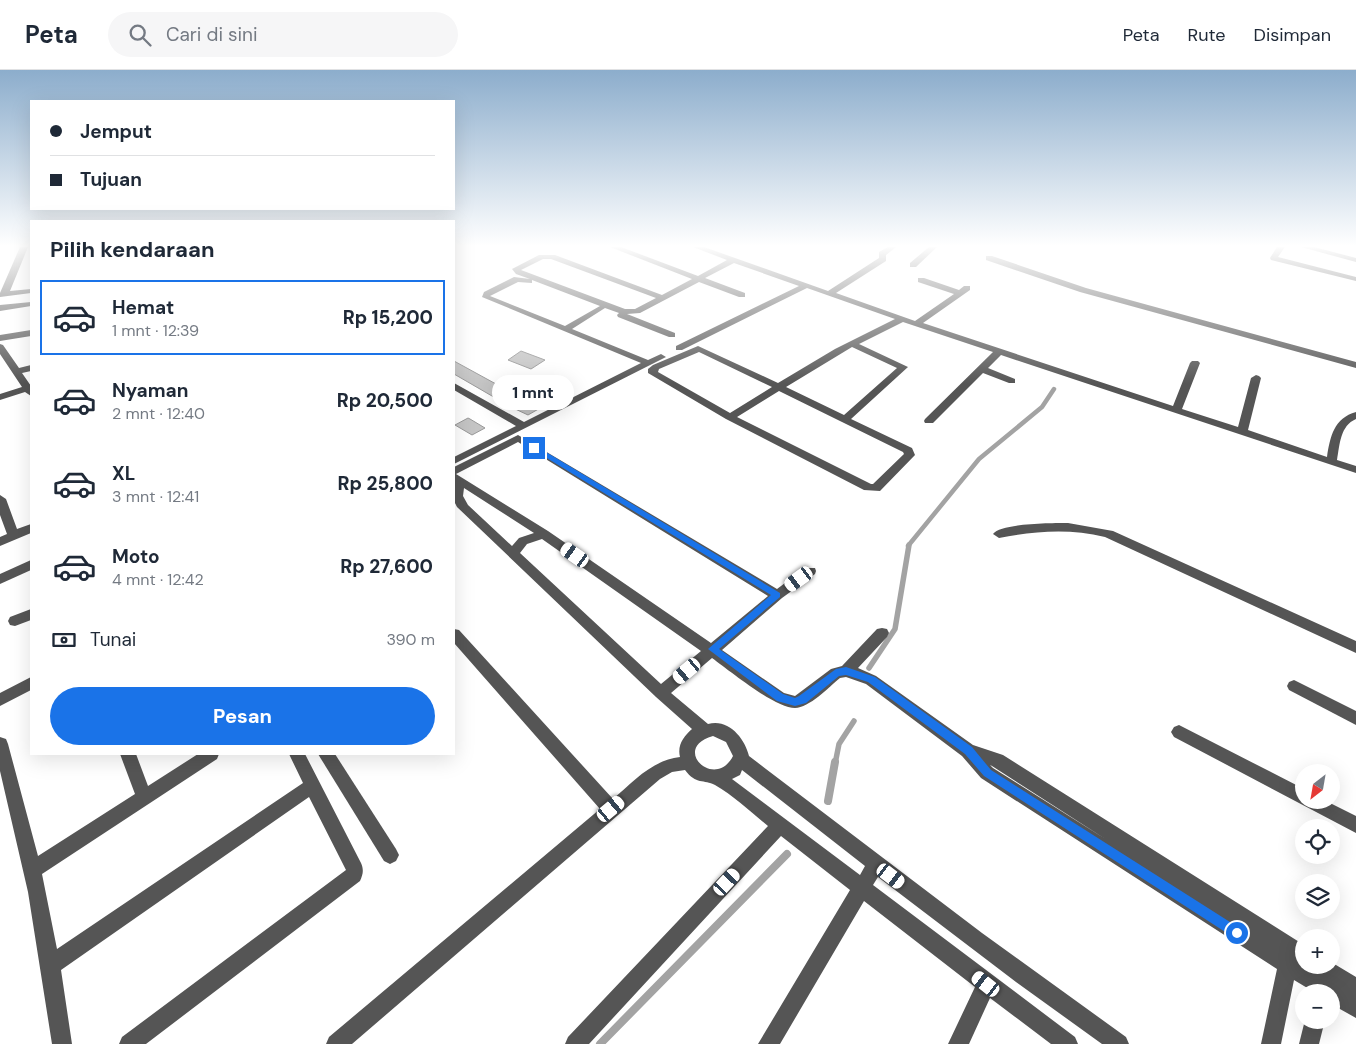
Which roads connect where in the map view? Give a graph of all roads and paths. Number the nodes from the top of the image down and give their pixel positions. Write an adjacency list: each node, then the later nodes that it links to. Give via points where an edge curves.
1 (20, 292): 12 (street)
2 (490, 292): 20 (street, via 486,295)
3 (561, 292): 17 (street)
4 (573, 292): 14 (street, via 624,312 636,312)
5 (649, 292): 14 (street)
6 (674, 292): 14 (street)
7 (736, 292): 13 (street)
8 (792, 292): 27 (street)
9 (961, 292): 19 (street)
10 (1092, 292): 29 (street)
11 (830, 293): 18 (street)
12 (2, 295)
13 (742, 295)
14 (664, 298)
15 (30, 304): 16 (street)
16 (0, 308)
17 (601, 308): 20 (street); 22 (street)
18 (902, 319): 19 (street); 24 (street)
19 (916, 324): 26 (street)
20 (566, 329): 27 (street)
21 (30, 333): 23 (street)
22 (672, 336)
23 (0, 338)
24 (852, 344): 37 (street); 45 (street, via 903,367)
25 (0, 346): 31 (street)
26 (1000, 351): 33 (street); 42 (street)
27 (648, 363): 47 (street)
28 (1196, 363): 42 (street)
29 (1356, 365)
30 (0, 367): 31 (street)
31 (14, 367): 32 (street); 38 (street)
32 (30, 368)
33 (982, 369): 35 (street); 46 (street)
34 (1256, 378): 48 (street)
35 (1012, 381)
36 (455, 387): 39 (street)
37 (776, 387): 44 (street); 44 (street, via 702,350 690,351 653,368 652,373); 45 (street)
38 (30, 391): 40 (street)
39 (467, 394): 41 (street); 47 (street)
40 (0, 397)
41 (455, 400)
42 (1176, 410): 48 (street)
43 (1356, 415): 50 (street, via 1339,426)
44 (730, 417): 45 (street, via 868,487 876,488 910,454 908,450)
45 (845, 419)
46 (929, 421)
47 (523, 426): 49 (street)
48 (1242, 432): 50 (street)
49 (455, 460)
50 (1331, 462): 51 (street)
51 (1356, 470)
52 (456, 477): 55 (street); 59 (street, via 460,502); 63 (street, via 518,438)
53 (0, 499): 57 (street)
54 (30, 528): 57 (street)
55 (544, 534): 59 (street, via 523,541); 69 (street)
56 (999, 534): 68 (street, via 1041,526 1068,526 1109,534)
57 (14, 536): 58 (street)
58 (0, 542)
59 (512, 554): 73 (street)
60 (30, 565): 62 (street)
61 (810, 571): 63 (street)
62 (0, 579)
63 (777, 595): 69 (street)
64 (30, 614): 65 (street)
65 (16, 621)
66 (882, 633): 70 (street)
67 (455, 635): 89 (street)
68 (1356, 647)
69 (713, 649): 70 (street, via 787,701 802,700 836,673); 73 (street)
70 (846, 671): 97 (street, via 872,680 968,751 988,773)
71 (30, 684): 74 (street)
72 (1294, 686): 75 (street)
73 (661, 693): 76 (street)
74 (0, 700)
75 (1356, 718)
76 (704, 730): 83 (street, via 730,735 740,748); 84 (street, via 689,741)
77 (1179, 732): 87 (street)
78 (0, 744): 95 (street, via 10,773)
79 (128, 755): 88 (street)
80 (209, 755): 88 (street)
81 (297, 755): 86 (street)
82 (327, 755): 93 (street)
83 (740, 759): 85 (street, via 734,770); 94 (street)
84 (688, 763): 85 (street, via 700,775); 89 (street, via 669,765)
85 (718, 778): 91 (street)
86 (312, 786): 98 (street); 105 (street, via 355,869 354,875)
87 (1295, 793)
88 (144, 796): 95 (street)
89 (611, 809): 106 (street)
90 (1325, 809): 92 (street)
91 (781, 824): 96 (street); 107 (street)
92 (1356, 825)
93 (390, 855)
94 (876, 864): 96 (street); 111 (street)
95 (32, 870): 98 (street)
96 (863, 887): 100 (street); 108 (street)
97 (1294, 956): 99 (street); 112 (street)
98 (51, 965): 104 (street)
99 (1322, 978): 101 (street); 102 (street)
100 (986, 984): 109 (street); 110 (street)
101 (1356, 988)
102 (1356, 1008)
103 (1313, 1029): 113 (street)
104 (62, 1044)
105 (129, 1044)
106 (336, 1044)
107 (575, 1044)
108 (768, 1044)
109 (958, 1044)
110 (1068, 1044)
111 (1120, 1044)
112 (1272, 1044)
113 (1309, 1044)

